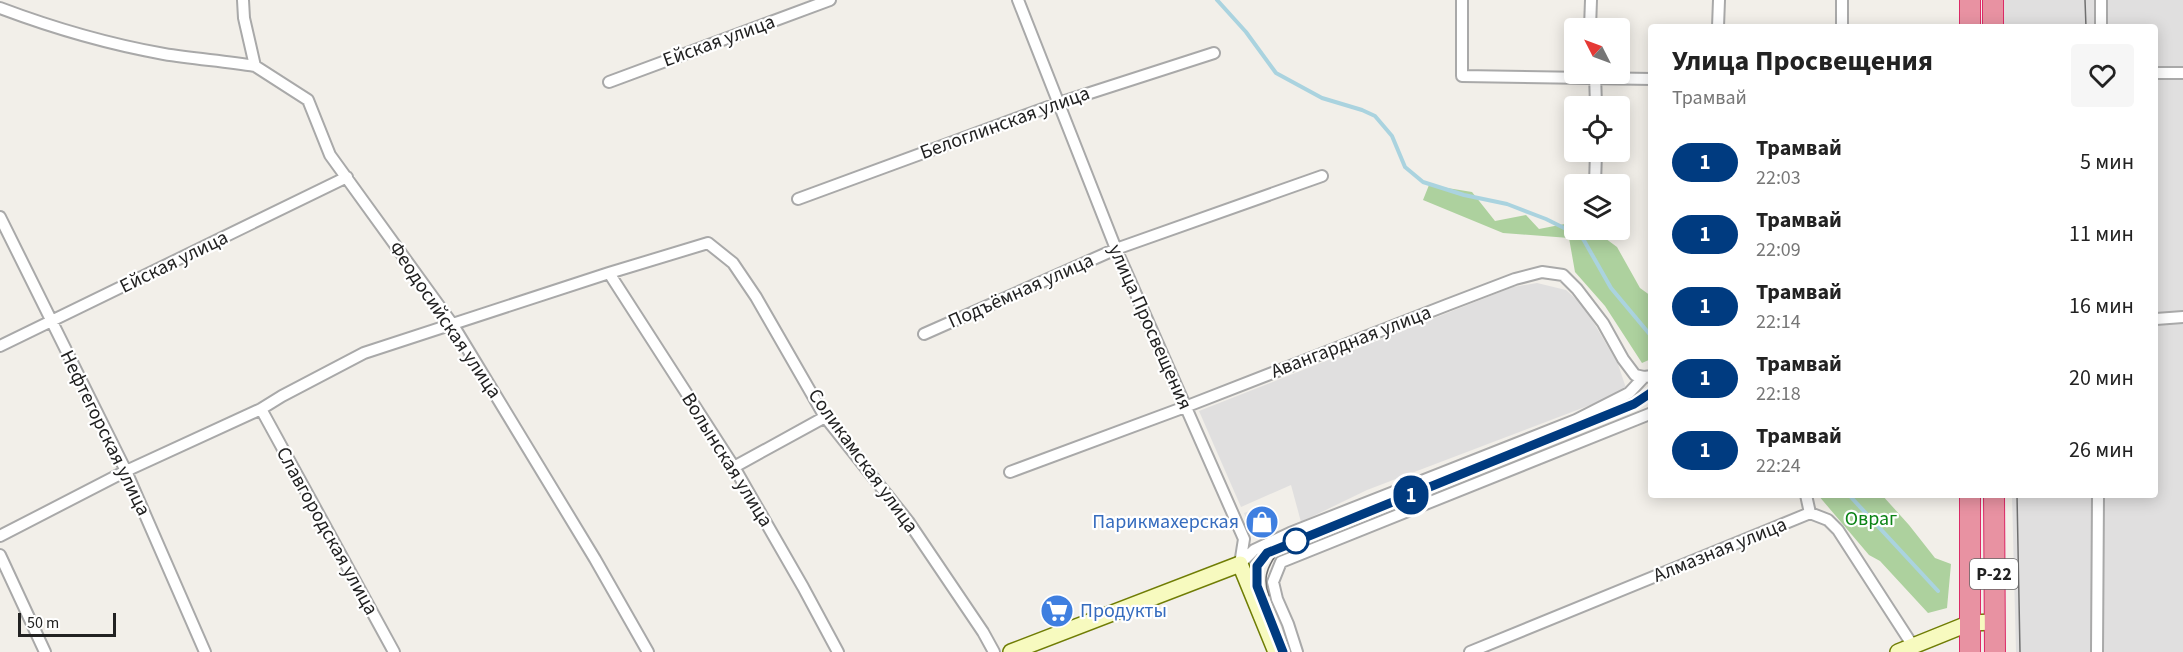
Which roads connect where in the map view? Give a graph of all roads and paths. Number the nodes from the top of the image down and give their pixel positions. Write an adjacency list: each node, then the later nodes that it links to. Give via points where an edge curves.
1 (243, 0): 19 (street)
2 (830, 0): 25 (street, Ейская улица)
3 (1017, 0): 26 (street, улица Просвещения)
4 (1462, 0): 22 (street, via 1462,76)
5 (1591, 0): 12 (street)
6 (1719, 0): 13 (street)
7 (1842, 0): 14 (street)
8 (1970, 0): 15 (highway)
9 (1993, 0): 16 (highway)
10 (2101, 0): 17 (street)
11 (0, 8): 19 (street, via 51,27 132,48)
12 (1590, 18)
13 (1718, 24)
14 (1842, 24)
15 (1970, 24)
16 (1993, 24)
17 (2101, 24)
18 (1214, 53): 26 (street, Белоглинская улица)
19 (255, 66): 28 (street, Феодосийская улица, via 308,100 330,155)
20 (2158, 73): 21 (street)
21 (2183, 73)
22 (1564, 75)
23 (1630, 77): 24 (street)
24 (1648, 79)
25 (609, 82)
26 (1059, 103): 29 (street, Белоглинская улица); 31 (street, улица Просвещения)
27 (1323, 176): 31 (street, Подъёмная улица)
28 (347, 177): 35 (street, Ейская улица); 36 (street, Феодосийская улица)
29 (798, 199)
30 (0, 217): 35 (street, Нефтегорская улица)
31 (1116, 249): 37 (street, Подъёмная улица); 40 (street, улица Просвещения)
32 (609, 273): 36 (street); 43 (street, Соликамская улица, via 708,243 733,263 750,288); 44 (street, Волынская улица)
33 (2183, 317): 34 (street)
34 (2158, 319)
35 (51, 321): 38 (street, Ейская улица); 45 (street, Нефтегорская улица)
36 (453, 325): 41 (street, via 364,352); 61 (street, Феодосийская улица)
37 (924, 334)
38 (0, 346)
39 (1648, 376): 40 (street, Авангардная улица, via 1635,375 1604,323 1563,275 1542,272 1515,279); 54 (street, via 1629,393 1576,420 1290,533 1254,550)
40 (1185, 407): 46 (street, Авангардная улица); 54 (street, улица Просвещения, via 1244,539)
41 (261, 410): 45 (street); 60 (street, Славгородская улица)
42 (1648, 415): 66 (street, via 1281,562 1273,582)
43 (825, 417): 44 (street); 63 (street, Соликамская улица, via 908,520)
44 (734, 467): 62 (street, Волынская улица)
45 (126, 471): 52 (street); 59 (street, Нефтегорская улица)
46 (1010, 472)
47 (1807, 498): 51 (street)
48 (1970, 498): 56 (highway, Р-22)
49 (1994, 498): 55 (highway, Р-22)
50 (2098, 498): 71 (street)
51 (1810, 513): 57 (street, Алмазная улица, via 1828,520 1838,530); 67 (street, Алмазная улица)
52 (0, 536)
53 (0, 555): 58 (street)
54 (1240, 564): 64 (street); 65 (street, улица Просвещения)
55 (1994, 622): 56 (street); 70 (highway, Р-22)
56 (1970, 623): 57 (street); 69 (highway, Р-22)
57 (1913, 649): 68 (street)
58 (45, 652)
59 (205, 652)
60 (394, 652)
61 (648, 652)
62 (838, 652)
63 (994, 652)
64 (1011, 652)
65 (1276, 652)
66 (1297, 652)
67 (1470, 652)
68 (1898, 652)
69 (1970, 652)
70 (1995, 652)
71 (2097, 652)

